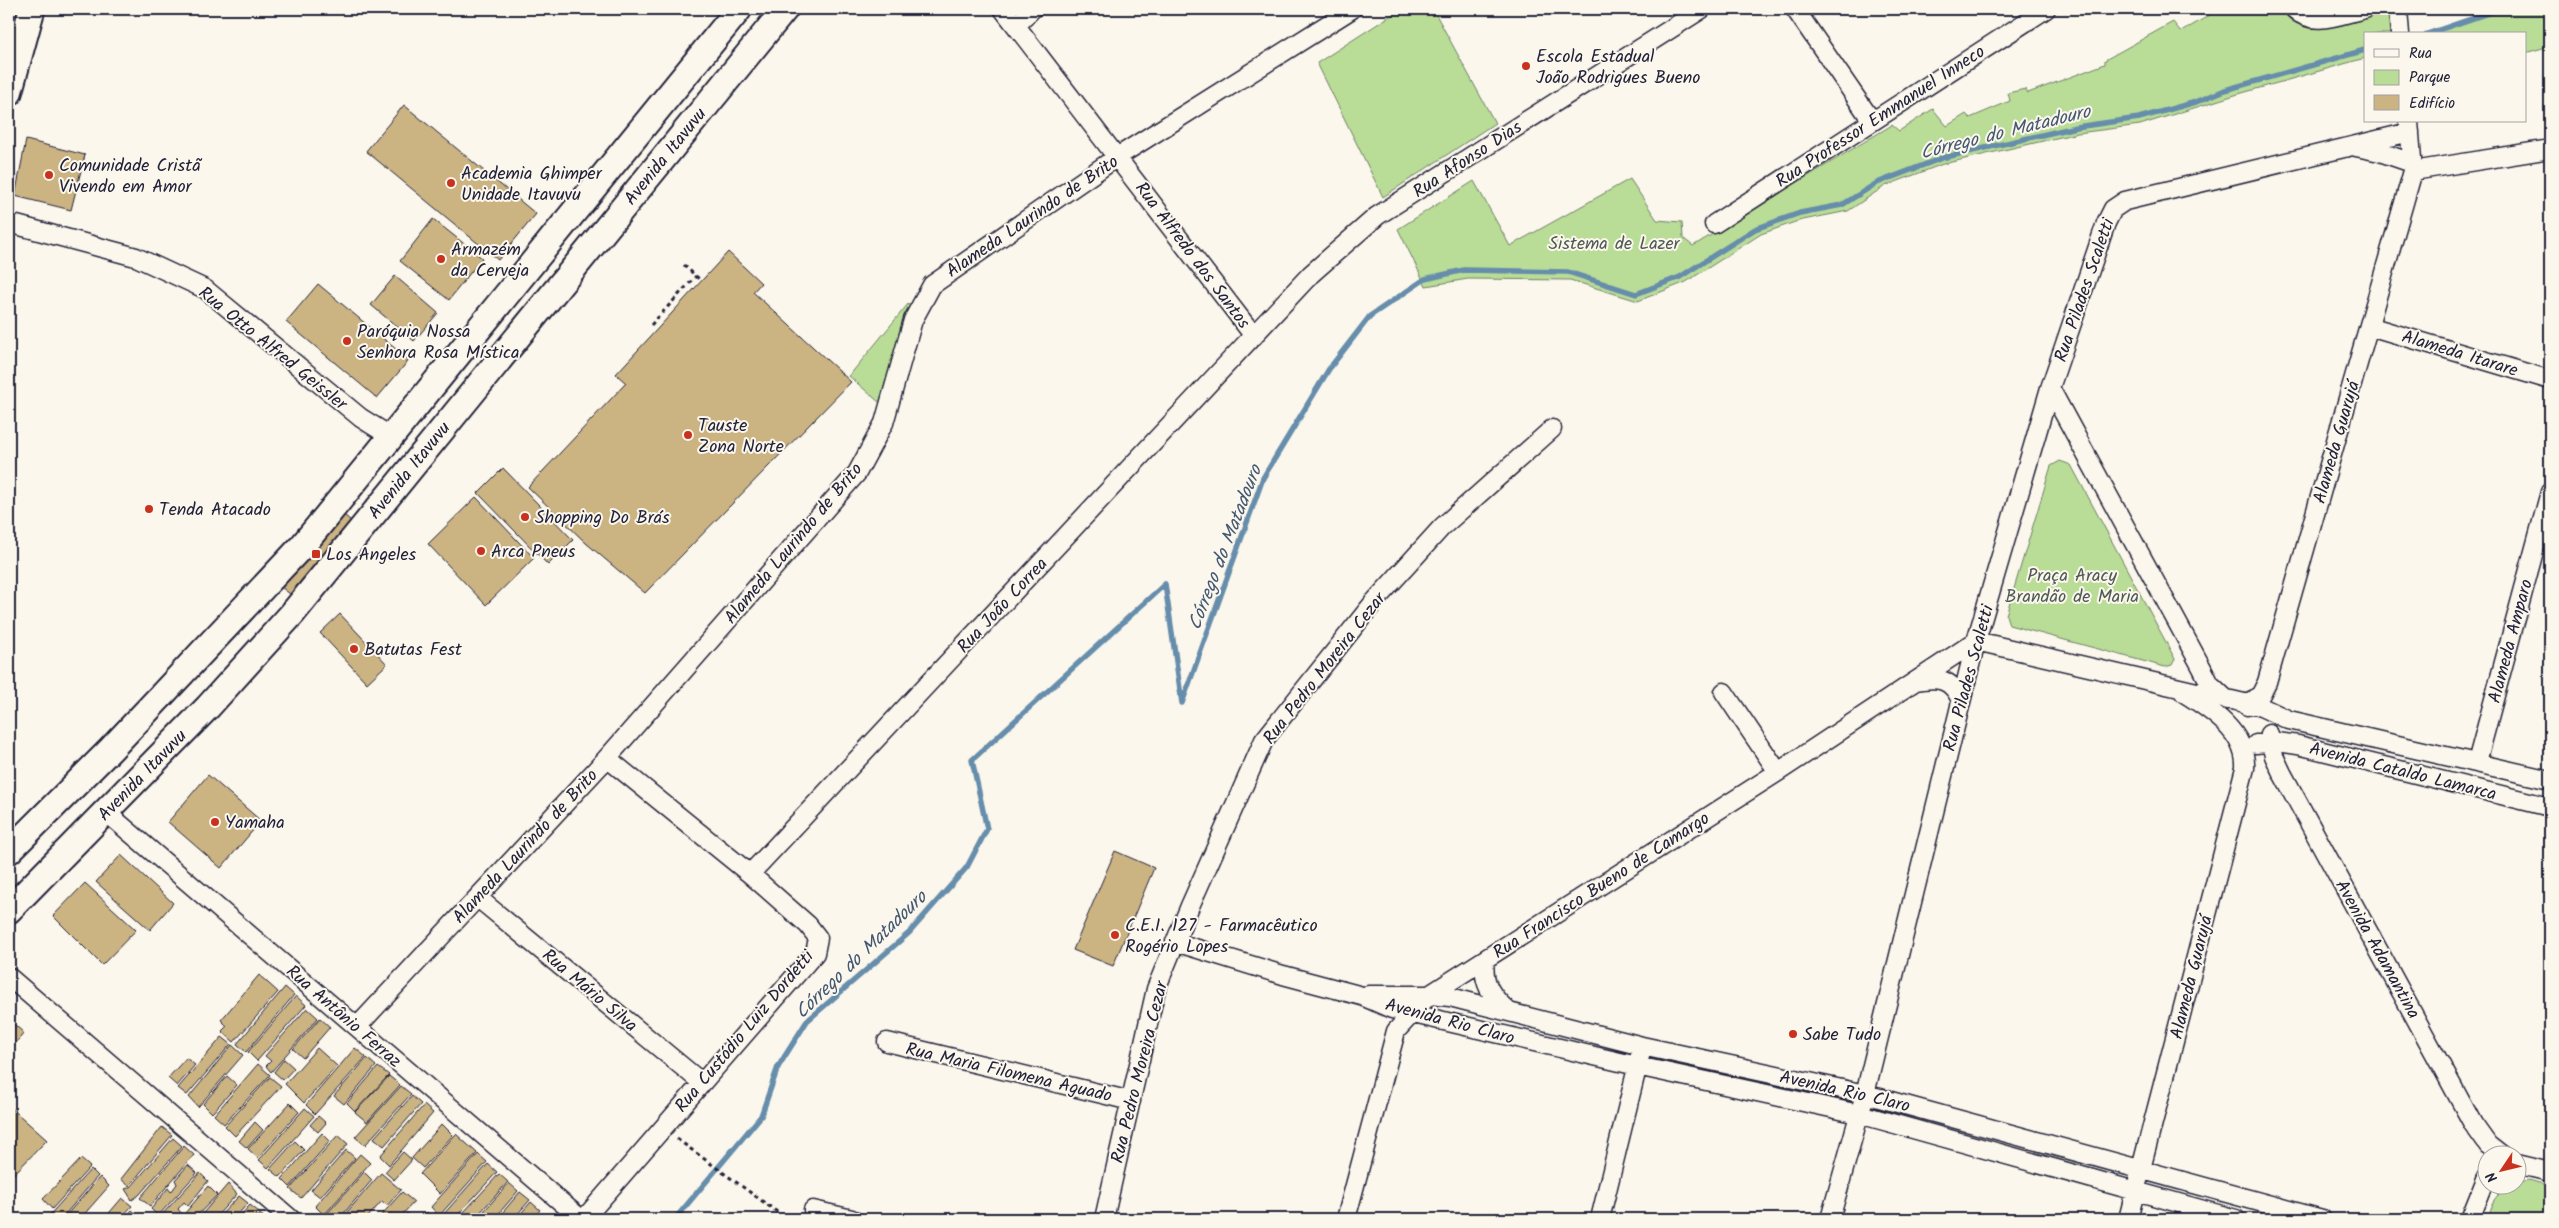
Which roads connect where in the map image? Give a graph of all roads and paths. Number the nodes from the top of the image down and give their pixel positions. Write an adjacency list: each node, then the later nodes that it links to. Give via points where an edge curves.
1 (32, 9): 15 (main road)
2 (739, 9): 36 (main road, Avenida Itavuvu)
3 (785, 9): 34 (main road, Avenida Itavuvu)
4 (1003, 9): 13 (street, Rua Alfredo dos Santos)
5 (1032, 9): 13 (street)
6 (1352, 9): 20 (street, Alameda Laurindo de Brito)
7 (1702, 9): 29 (street, Rua Afonso Dias, via 1378,216 1311,274)
8 (1795, 9): 16 (street)
9 (2046, 9): 16 (street, Rua Professor Emmanuel Inneco)
10 (2294, 9): 11 (street, via 2303,17 2314,20)
11 (2365, 9)
12 (2398, 12): 14 (street)
13 (1016, 26): 20 (street, Rua Alfredo dos Santos)
14 (2400, 32)
15 (9, 93)
16 (1872, 121): 23 (street, Rua Professor Emmanuel Inneco)
17 (2409, 127): 18 (street, Rua Pilades Scaletti); 21 (street, Alameda Guarujá)
18 (2351, 146): 21 (street, Rua Pilades Scaletti, via 2380,152); 31 (street, Rua Pilades Scaletti, via 2125,201 2113,209)
19 (2550, 149): 21 (street)
20 (1117, 158): 29 (street, Rua Alfredo dos Santos); 47 (street, Alameda Laurindo de Brito, via 932,284 913,320 884,423 857,473)
21 (2412, 167): 28 (street, Alameda Guarujá)
22 (9, 223): 36 (street, Rua Otto Alfred Geissler, via 136,257 204,289 361,418)
23 (1714, 224)
24 (684, 265): 25 (path)
25 (696, 276): 26 (path); 27 (path)
26 (701, 281)
27 (651, 325)
28 (2370, 326): 30 (street, Alameda Itarare); 44 (street, Alameda Guarujá, via 2267,682)
29 (1254, 336): 55 (street, Rua João Correa)
30 (2550, 380)
31 (2050, 388): 33 (street); 35 (street, Rua Pilades Scaletti)
32 (1552, 429): 58 (street, Rua Pedro Moreira Cezar, via 1442,526 1374,602 1264,740)
33 (2074, 433): 35 (street, via 2051,424); 43 (street, via 2210,684)
34 (438, 434): 36 (main road); 53 (main road, Avenida Itavuvu, via 292,614)
35 (2037, 434): 38 (street, Rua Pilades Scaletti)
36 (390, 436): 51 (main road, Avenida Itavuvu, via 303,545)
37 (2550, 492): 48 (street, Alameda Amparo)
38 (1976, 641): 39 (street, Rua Francisco Bueno de Camargo); 40 (street, Avenida Cataldo Lamarca); 42 (street, Rua Pilades Scaletti)
39 (1915, 681): 42 (street, via 1930,678 1945,681 1953,685); 49 (street, Rua Francisco Bueno de Camargo)
40 (2167, 686): 43 (street, Avenida Cataldo Lamarca); 45 (street, Avenida Cataldo Lamarca, via 2200,704)
41 (1724, 692): 49 (street)
42 (1961, 700): 70 (street, Rua Pilades Scaletti)
43 (2228, 700): 44 (street, Avenida Cataldo Lamarca)
44 (2252, 706): 45 (street, via 2236,713); 46 (street, via 2270,716 2272,727); 48 (street, Avenida Cataldo Lamarca, via 2289,720)
45 (2236, 736): 46 (street, via 2246,743); 76 (street, Alameda Guarujá, via 2243,750 2245,768)
46 (2265, 740): 52 (street, Avenida Cataldo Lamarca, via 2310,748); 74 (street, Avenida Adamantina, via 2473,1124)
47 (607, 758): 55 (street, Rua Custódio Luiz Dordetti); 56 (street, Alameda Laurindo de Brito)
48 (2477, 762): 50 (street, Avenida Cataldo Lamarca)
49 (1778, 772): 59 (street, Rua Francisco Bueno de Camargo)
50 (2550, 780)
51 (59, 802): 53 (main road, via 88,801); 54 (main road, Avenida Itavuvu)
52 (2550, 807)
53 (106, 812): 57 (main road, Avenida Itavuvu); 65 (street, Rua Antônio Ferraz)
54 (9, 851)
55 (750, 874): 69 (street, Rua Custódio Luiz Dordetti, via 808,925 818,938 815,953)
56 (478, 898): 65 (street, Alameda Laurindo de Brito); 69 (street, Rua Mário Silva)
57 (9, 910)
58 (1175, 942): 62 (street, Avenida Rio Claro); 71 (street, Rua Pedro Moreira Cezar, via 1156,989)
59 (1485, 960): 61 (street, Rua Francisco Bueno de Camargo); 63 (street, via 1484,976 1488,990)
60 (9, 977): 81 (street)
61 (1429, 995): 62 (street, Avenida Rio Claro); 63 (street, Avenida Rio Claro); 64 (street, Rua Francisco Bueno de Camargo)
62 (1362, 996): 64 (street, Avenida Rio Claro)
63 (1508, 1011): 67 (street, Avenida Rio Claro)
64 (1410, 1014): 68 (street, Avenida Rio Claro); 85 (street, Rua Francisco Bueno de Camargo, via 1396,1032)
65 (357, 1027): 82 (street, Rua Antônio Ferraz)
66 (887, 1042): 71 (street, Rua Maria Filomena Aguado)
67 (1642, 1046): 68 (street); 70 (street, Avenida Rio Claro)
68 (1637, 1066): 72 (street, Avenida Rio Claro); 86 (street)
69 (701, 1082): 73 (street, Rua Custódio Luiz Dordetti)
70 (1865, 1094): 72 (street, Rua Pilades Scaletti); 76 (street, Avenida Rio Claro)
71 (1131, 1101): 84 (street, Rua Pedro Moreira Cezar)
72 (1860, 1114): 78 (street, Avenida Rio Claro); 87 (street, Rua Pilades Scaletti)
73 (663, 1128): 80 (path, via 784,1218 798,1219); 82 (street, Rua Custódio Luiz Dordetti)
74 (2489, 1146)
75 (2526, 1166): 77 (street)
76 (2142, 1168): 78 (street, Alameda Guarujá); 90 (street, Avenida Rio Claro)
77 (2550, 1172)
78 (2135, 1191): 88 (street, Alameda Guarujá); 89 (street, Avenida Rio Claro)
79 (2479, 1196): 91 (street)
80 (813, 1210): 83 (street)
81 (291, 1219)
82 (583, 1219)
83 (852, 1219)
84 (1104, 1219)
85 (1346, 1219)
86 (1600, 1219)
87 (1830, 1219)
88 (2128, 1219)
89 (2236, 1219)
90 (2322, 1219)
91 (2470, 1219)

